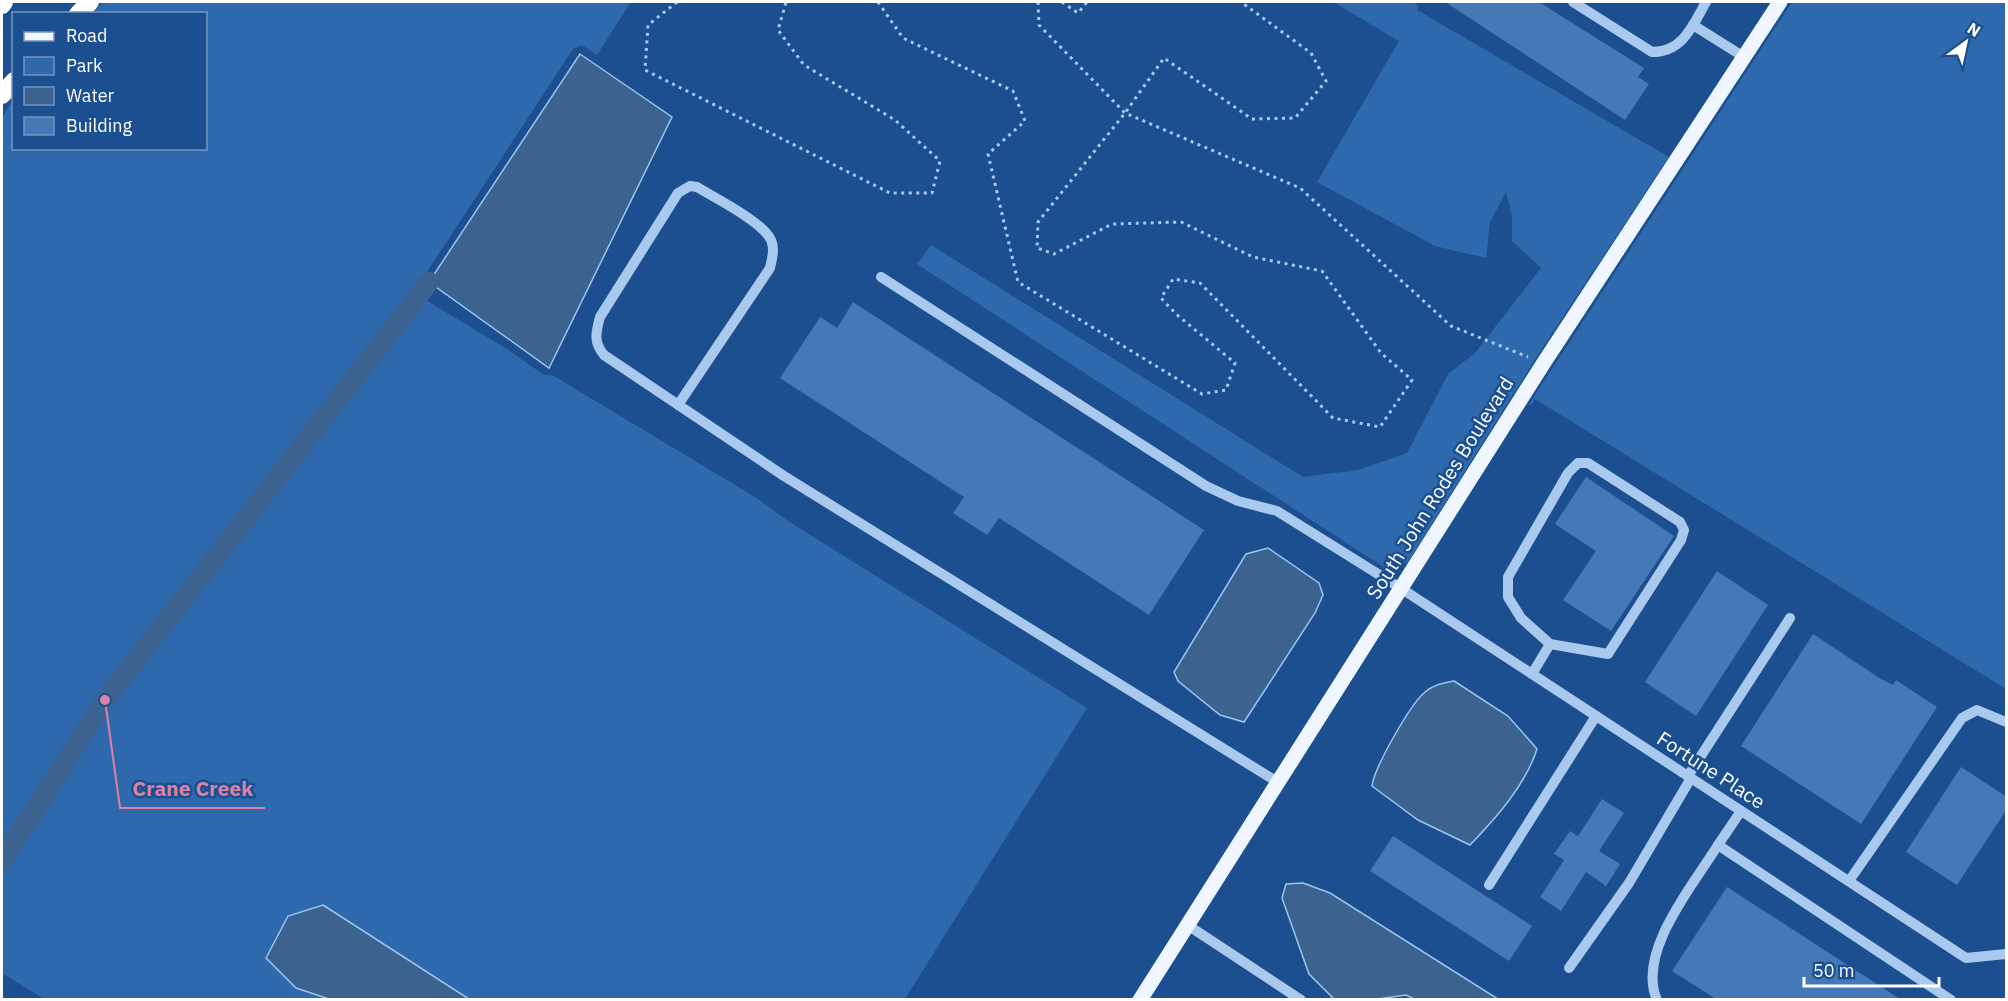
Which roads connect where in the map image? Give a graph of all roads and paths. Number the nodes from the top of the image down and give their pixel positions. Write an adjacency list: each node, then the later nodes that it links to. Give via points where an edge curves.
1 (677, 2): 2 (path, via 648,25 645,70 890,193 932,193 940,161 895,120 804,65 778,30)
2 (786, 2)
3 (878, 2): 15 (path, via 903,38 1013,91 1025,121 988,154 1018,282 1202,394 1226,390 1235,363 1161,298 1173,279 1200,283 1333,418 1380,427 1412,380 1381,353 1322,271 1253,257 1180,222 1112,224 1054,254 1037,248 1038,222)
4 (1038, 2): 15 (path, via 1039,25)
5 (1062, 2): 6 (path, via 1078,13)
6 (1087, 2)
7 (1241, 2): 15 (path, via 1311,53 1326,81 1295,118 1252,119 1164,58)
8 (1573, 2): 11 (street, via 1652,52 1672,49)
9 (1706, 2): 11 (street)
10 (1780, 2): 12 (main road, South John Rodes Boulevard)
11 (1693, 25): 12 (street)
12 (1744, 57): 17 (main road, South John Rodes Boulevard)
13 (12, 83): 14 (highway)
14 (2, 95)
15 (1125, 113): 17 (path, via 1300,188 1450,326)
16 (881, 278): 19 (street, Fortune Place, via 1206,486 1238,501 1278,511)
17 (1544, 363): 19 (main road, South John Rodes Boulevard)
18 (678, 405): 18 (street, via 604,355 596,346 596,334 600,316 678,193 690,186 759,227 771,241 773,254 770,268); 26 (street, via 783,476)
19 (1402, 589): 22 (street, Fortune Place); 26 (main road, South John Rodes Boulevard)
20 (1790, 618): 25 (street)
21 (1550, 644): 21 (street, via 1608,654 1684,530 1680,522 1588,462 1578,463 1568,472 1509,577 1508,597 1521,618); 22 (street)
22 (1532, 674): 23 (street, Fortune Place)
23 (1596, 716): 25 (street, Fortune Place); 30 (street)
24 (2007, 723): 29 (street, via 1977,710 1962,718)
25 (1689, 777): 27 (street, Fortune Place); 33 (street, via 1629,883)
26 (1279, 783): 31 (main road, South John Rodes Boulevard)
27 (1741, 811): 28 (street); 29 (street, Fortune Place)
28 (1718, 845): 36 (street, via 1660,938 1651,986); 37 (street)
29 (1848, 881): 32 (street, Fortune Place, via 1966,958)
30 (1489, 885)
31 (1189, 926): 34 (main road, South John Rodes Boulevard); 35 (street)
32 (2007, 954)
33 (1569, 968)
34 (1140, 999)
35 (1301, 999)
36 (1657, 999)
37 (1951, 999)

